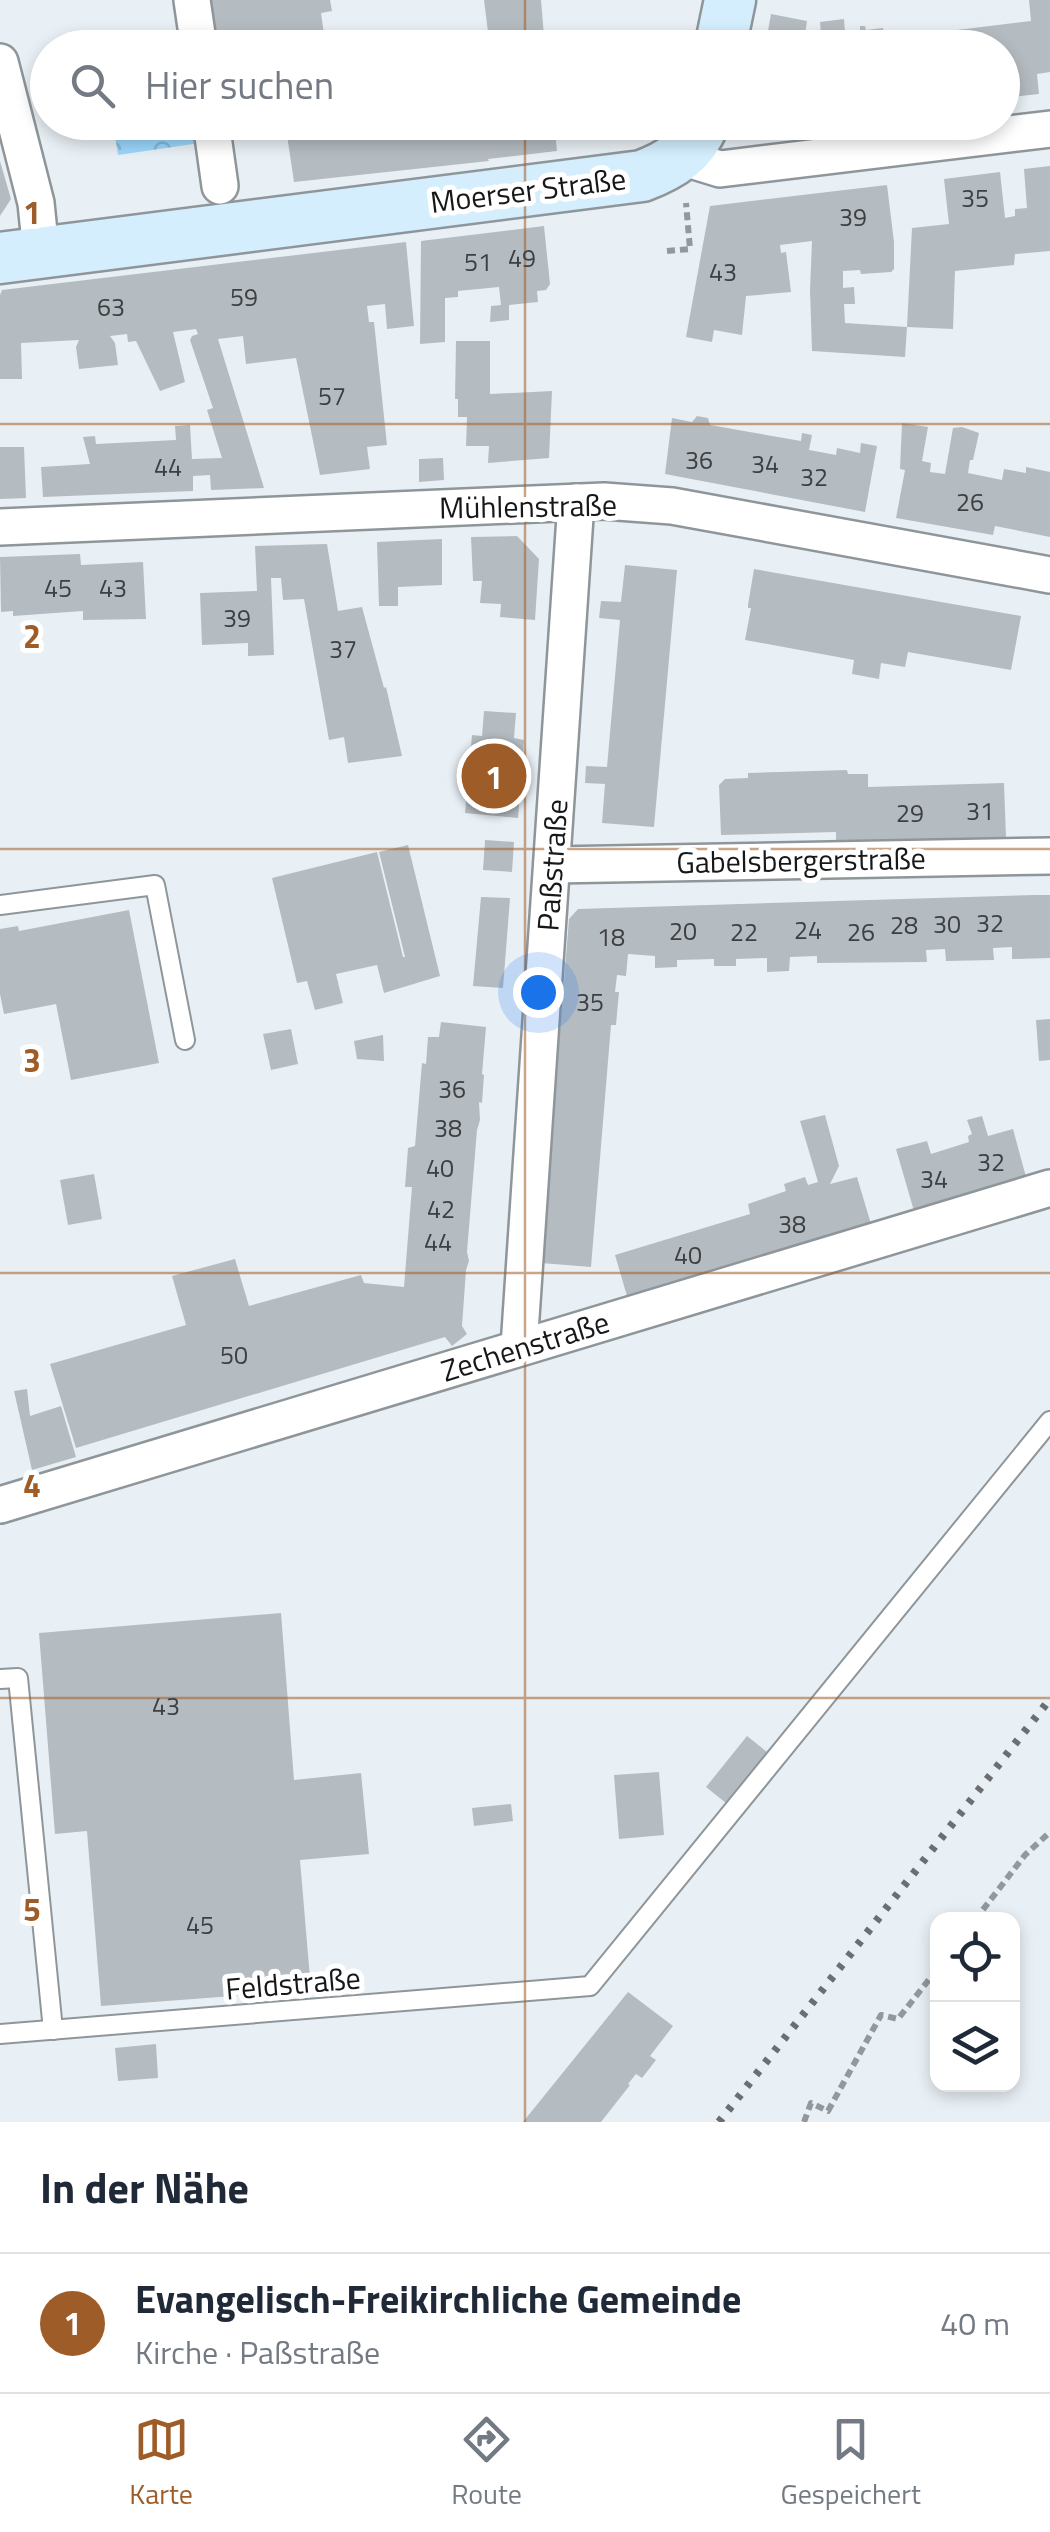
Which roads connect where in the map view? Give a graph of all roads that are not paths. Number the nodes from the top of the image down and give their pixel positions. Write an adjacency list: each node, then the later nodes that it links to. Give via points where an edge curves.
1 (192, 0): 3 (street)
2 (730, 0): 4 (street)
3 (196, 30)
4 (724, 30)
5 (0, 62): 12 (street, via 36,204)
6 (1050, 129): 7 (street)
7 (1020, 133)
8 (213, 140): 11 (street)
9 (692, 140): 10 (street, via 720,168); 12 (street, Moerser Straße, via 664,168 642,176)
10 (957, 140)
11 (220, 186)
12 (20, 255)
13 (576, 502): 14 (street, Mühlenstraße); 15 (street, Mühlenstraße, via 672,506); 17 (street, Paßstraße)
14 (0, 527)
15 (1050, 574)
16 (1050, 856): 17 (street, Gabelsbergerstraße)
17 (552, 865): 21 (street, Paßstraße)
18 (0, 905): 19 (lane, via 155,885)
19 (185, 1040)
20 (1050, 1188): 21 (street, Zechenstraße)
21 (519, 1347): 23 (street, Zechenstraße)
22 (1050, 1421): 25 (lane, Feldstraße, via 590,1986)
23 (0, 1504)
24 (0, 1678): 25 (lane, via 18,1678)
25 (53, 2030): 26 (lane, Feldstraße)
26 (0, 2034)

